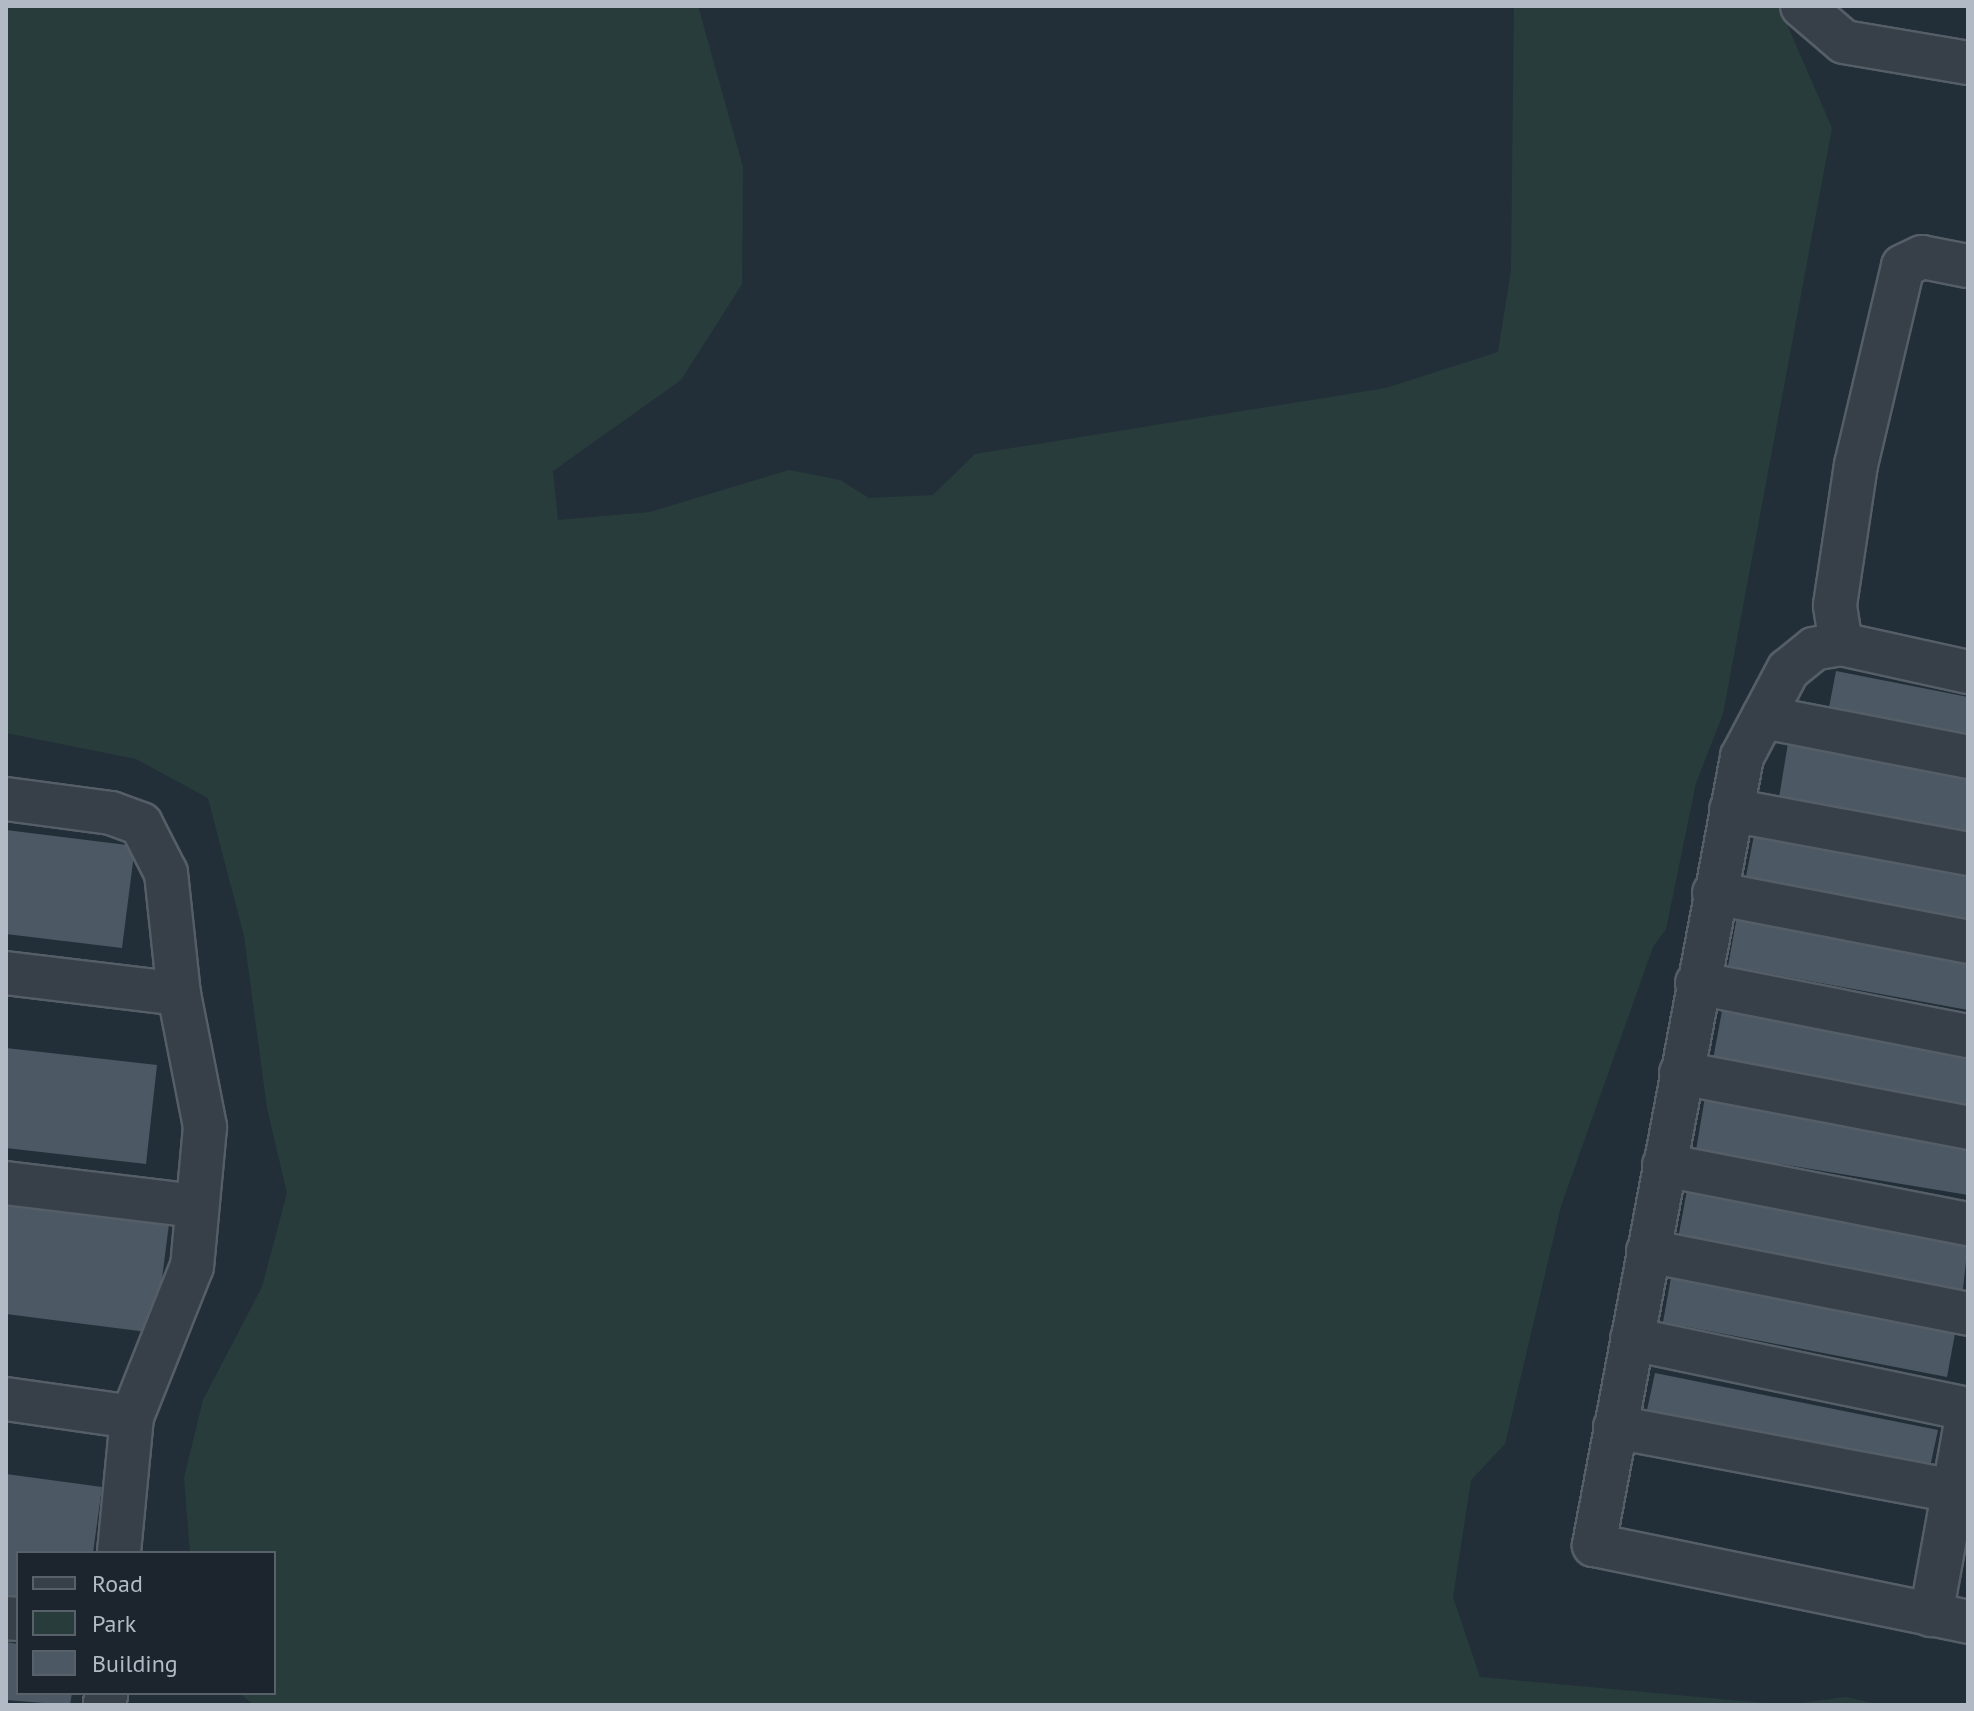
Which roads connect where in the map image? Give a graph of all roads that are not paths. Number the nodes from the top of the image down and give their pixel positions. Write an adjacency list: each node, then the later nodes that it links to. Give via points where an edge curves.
1 (1802, 6): 2 (lane, via 1807,18 1844,42)
2 (1968, 63)
3 (1968, 266): 4 (lane, via 1922,257 1903,266 1856,465 1835,605)
4 (1841, 644): 5 (lane); 6 (lane, via 1814,649 1788,670)
5 (1968, 672)
6 (1763, 717): 7 (lane); 9 (lane, via 1742,757)
7 (1968, 757)
8 (6, 799): 15 (lane, via 111,813 141,824 166,873)
9 (1731, 810): 10 (lane); 11 (lane)
10 (1968, 854)
11 (1714, 893): 12 (lane); 14 (lane)
12 (1968, 942)
13 (6, 973): 15 (lane)
14 (1697, 983): 16 (lane); 17 (lane)
15 (179, 994): 21 (lane, via 205,1127)
16 (1968, 1036)
17 (1681, 1073): 18 (lane); 19 (lane)
18 (1968, 1128)
19 (1664, 1165): 22 (lane); 23 (lane)
20 (6, 1183): 21 (lane)
21 (197, 1206): 28 (lane, via 192,1266)
22 (1968, 1224)
23 (1648, 1251): 24 (lane); 25 (lane)
24 (1968, 1314)
25 (1632, 1339): 27 (lane); 29 (lane)
26 (6, 1399): 28 (lane)
27 (1968, 1410): 30 (lane)
28 (132, 1417): 31 (lane)
29 (1615, 1427): 30 (lane); 32 (lane, via 1594,1545)
30 (1960, 1493): 32 (lane)
31 (119, 1551)
32 (1949, 1619)

